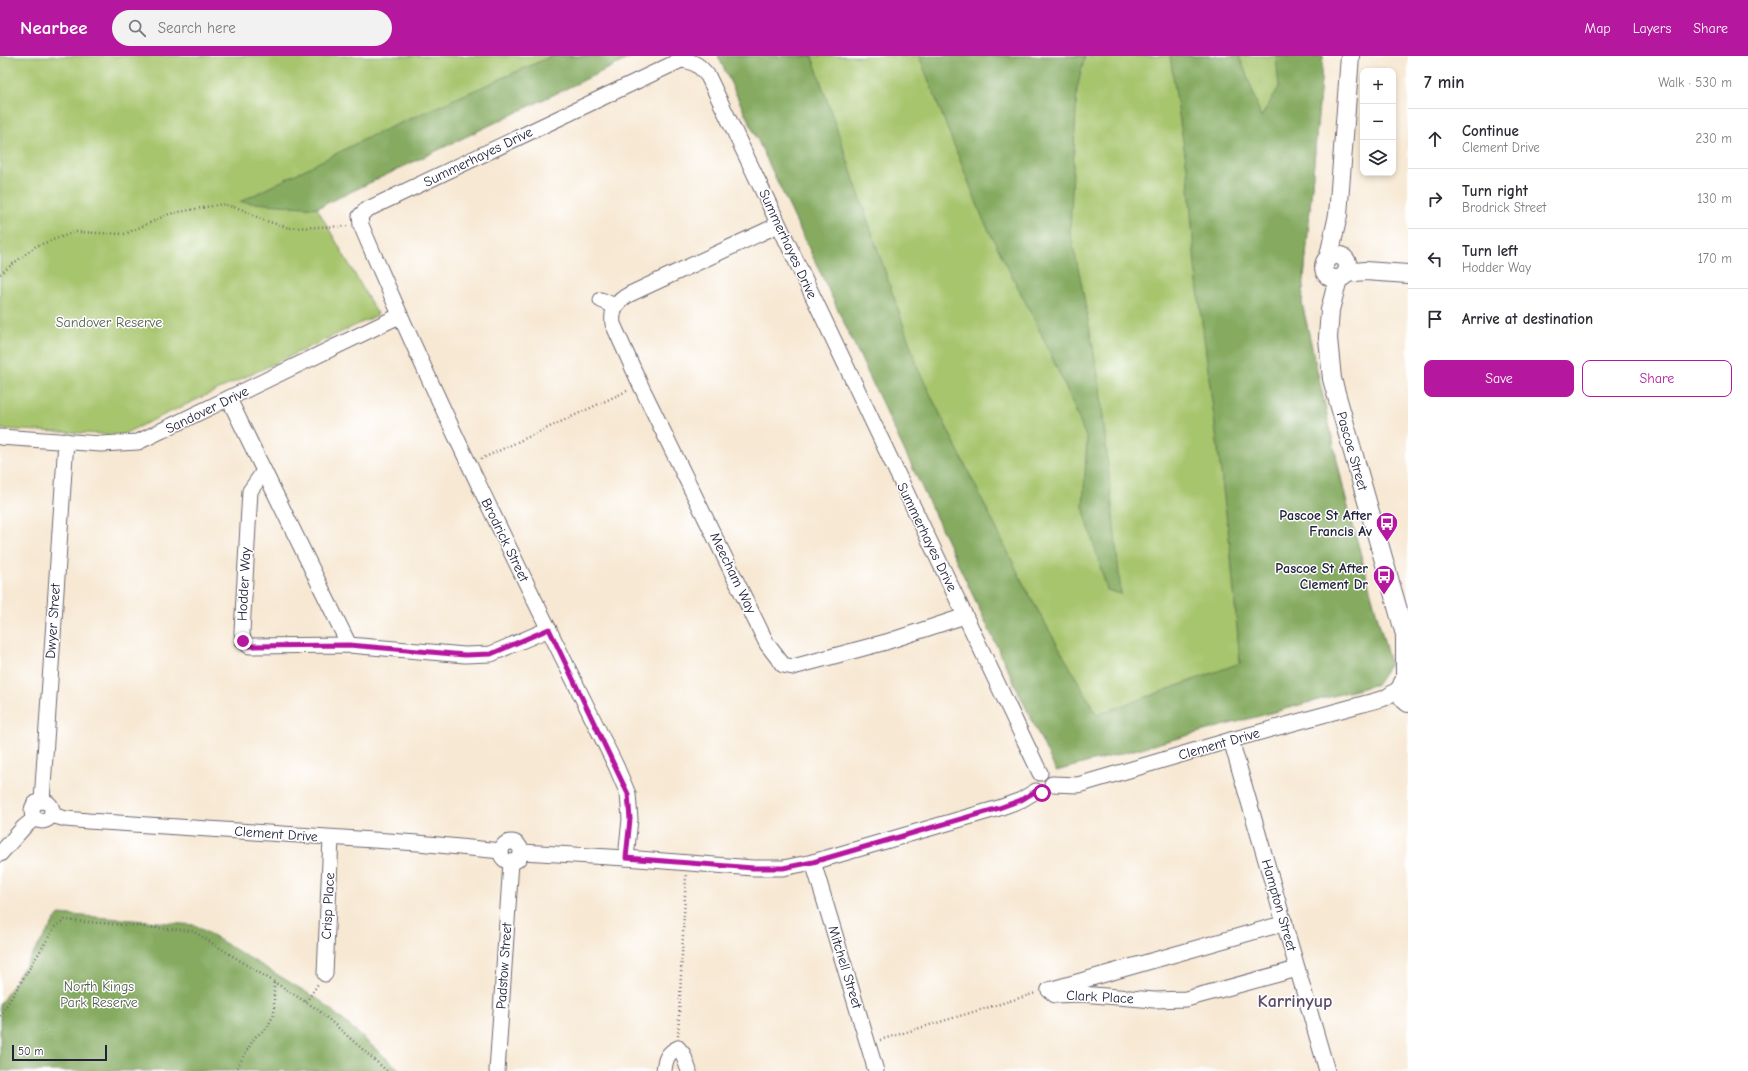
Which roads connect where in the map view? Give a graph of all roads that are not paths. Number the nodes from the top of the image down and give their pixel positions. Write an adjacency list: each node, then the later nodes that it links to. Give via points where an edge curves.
1 (1350, 56): 5 (street, Pascoe Street, via 1338,215)
2 (361, 225): 3 (street, Summerhayes Drive, via 360,216 366,210 681,60 698,65 708,76); 7 (street, Brodrick Street)
3 (778, 225): 12 (street, Summerhayes Drive); 12 (street, Meecham Way, via 608,303 613,324 640,384 767,644 783,665 793,667 858,650)
4 (1408, 262): 5 (street)
5 (1338, 266): 6 (street); 14 (street, Pascoe Street, via 1328,338 1332,380)
6 (1408, 274)
7 (399, 316): 8 (street, Sandover Drive); 13 (street, Brodrick Street, via 468,465)
8 (229, 399): 10 (street, Sandover Drive, via 138,442 101,444); 11 (street)
9 (0, 437): 10 (street, Sandover Drive)
10 (66, 441): 21 (street, Dwyer Street)
11 (264, 471): 15 (street); 15 (street, Hodder Way, via 250,491 242,616 243,641 249,646)
12 (965, 616): 18 (street, Summerhayes Drive)
13 (549, 629): 15 (street, Hodder Way, via 491,654 465,655); 27 (street, Brodrick Street, via 628,794 630,819)
14 (1406, 641): 16 (street, Pascoe Street)
15 (349, 645)
16 (1405, 689): 17 (street, Clement Drive, via 1385,698)
17 (1231, 740): 19 (street, Clement Drive, via 1078,784); 29 (street, Hampton Street)
18 (1040, 773): 19 (street, via 1050,776); 20 (street, via 1032,781)
19 (1052, 784): 20 (street, via 1045,792)
20 (1036, 791): 28 (street, Clement Drive, via 999,808)
21 (42, 801): 22 (street, via 49,804); 23 (street, via 38,801 33,807)
22 (51, 815): 23 (street, via 42,821); 24 (street, Clement Drive, via 88,821)
23 (35, 818): 25 (street)
24 (331, 838): 26 (street, Clement Drive, via 418,843); 31 (street, Crisp Place)
25 (0, 854)
26 (511, 855): 27 (street, Clement Drive); 32 (street, Padstow Street)
27 (626, 858): 28 (street, Clement Drive, via 753,868 783,868)
28 (813, 862): 35 (street, Mitchell Street)
29 (1285, 923): 30 (street, Hampton Street); 30 (street, Clark Place, via 1049,990 1055,995 1186,999)
30 (1297, 969): 36 (street, Hampton Street)
31 (325, 974)
32 (497, 1071)
33 (664, 1071): 34 (street, via 665,1059 671,1051 678,1048)
34 (689, 1071)
35 (876, 1071)
36 (1327, 1071)

